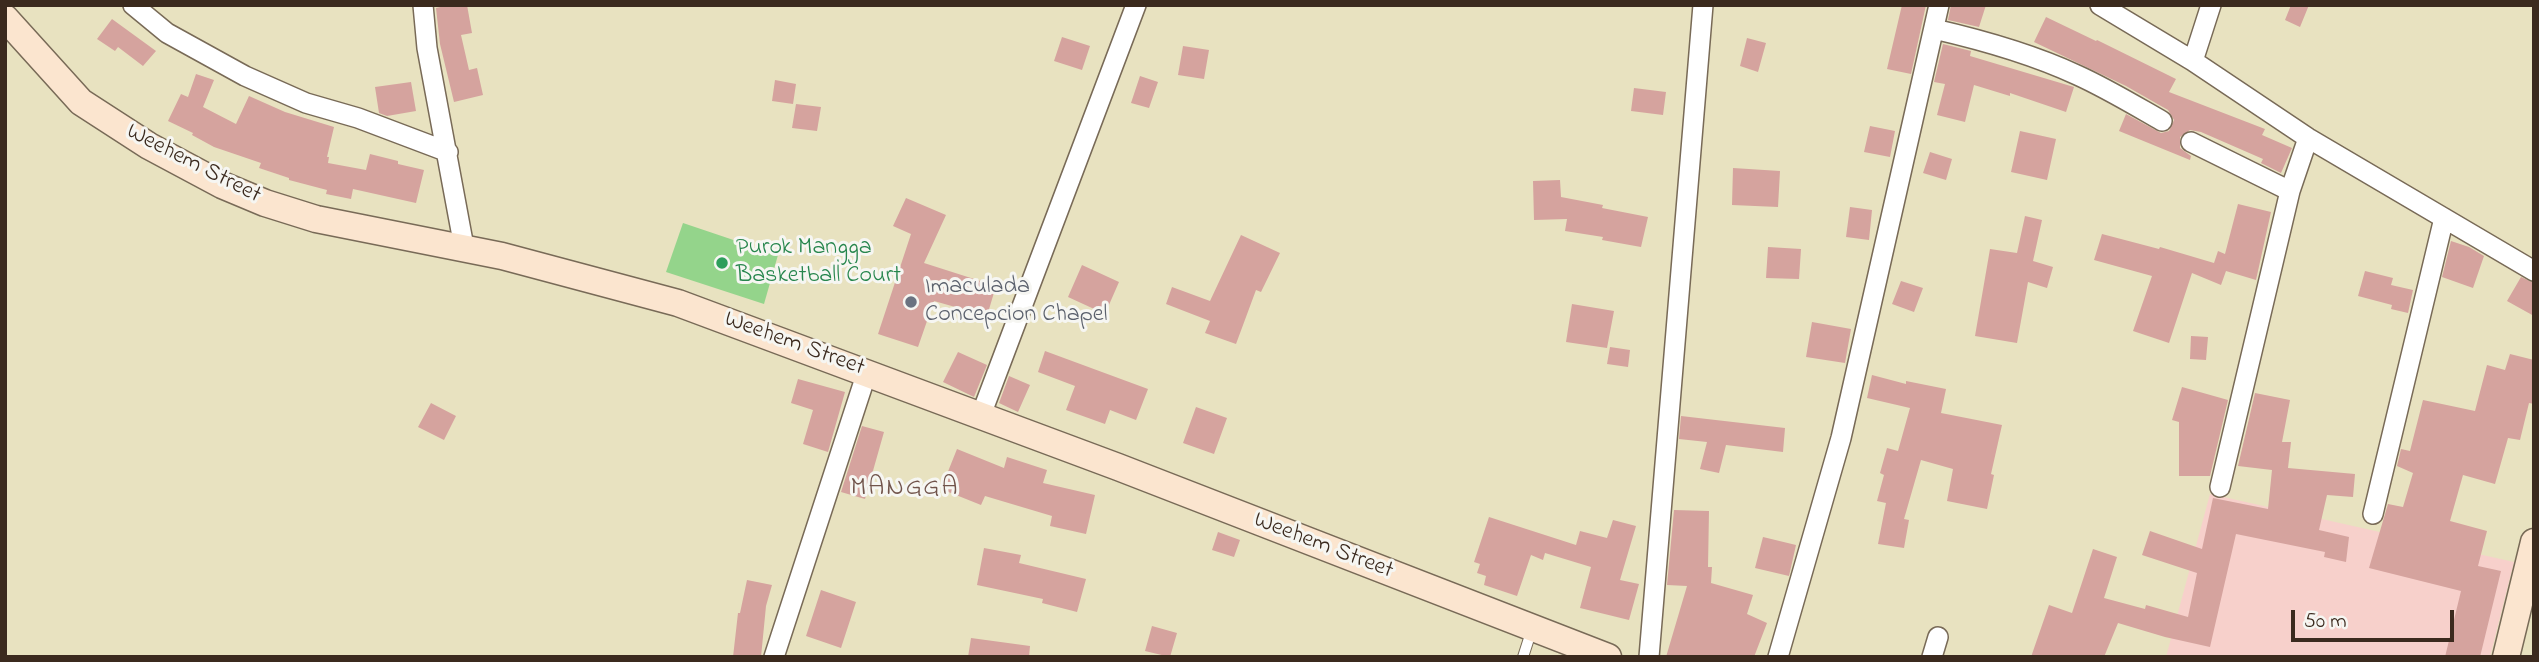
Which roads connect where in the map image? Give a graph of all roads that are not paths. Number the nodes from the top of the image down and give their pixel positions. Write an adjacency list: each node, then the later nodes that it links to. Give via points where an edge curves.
1 (133, 5): 14 (street, via 167,33 245,76 306,103)
2 (423, 5): 14 (street)
3 (1136, 5): 20 (street)
4 (1703, 5): 29 (street)
5 (1939, 5): 9 (street)
6 (2100, 5): 10 (street)
7 (2211, 5): 10 (street)
8 (5, 18): 17 (street, Weehem Street, via 81,102 222,185 316,219)
9 (1934, 29): 11 (street, via 2058,66); 30 (street, via 1841,438)
10 (2193, 61): 12 (street)
11 (2162, 121)
12 (2308, 138): 15 (street); 16 (street)
13 (2191, 142): 15 (street)
14 (448, 152): 17 (street)
15 (2290, 191): 21 (street)
16 (2444, 218): 18 (street); 22 (street)
17 (464, 247): 19 (street, Weehem Street, via 678,303)
18 (2534, 271)
19 (867, 372): 20 (street, Weehem Street); 26 (street)
20 (981, 415): 24 (street, Weehem Street)
21 (2220, 487)
22 (2373, 514)
23 (2534, 542): 32 (street)
24 (1533, 628): 27 (lane); 28 (street, Weehem Street)
25 (1938, 637): 31 (street)
26 (774, 657)
27 (1523, 657)
28 (1608, 657)
29 (1648, 657)
30 (1778, 657)
31 (1932, 657)
32 (2506, 657)

